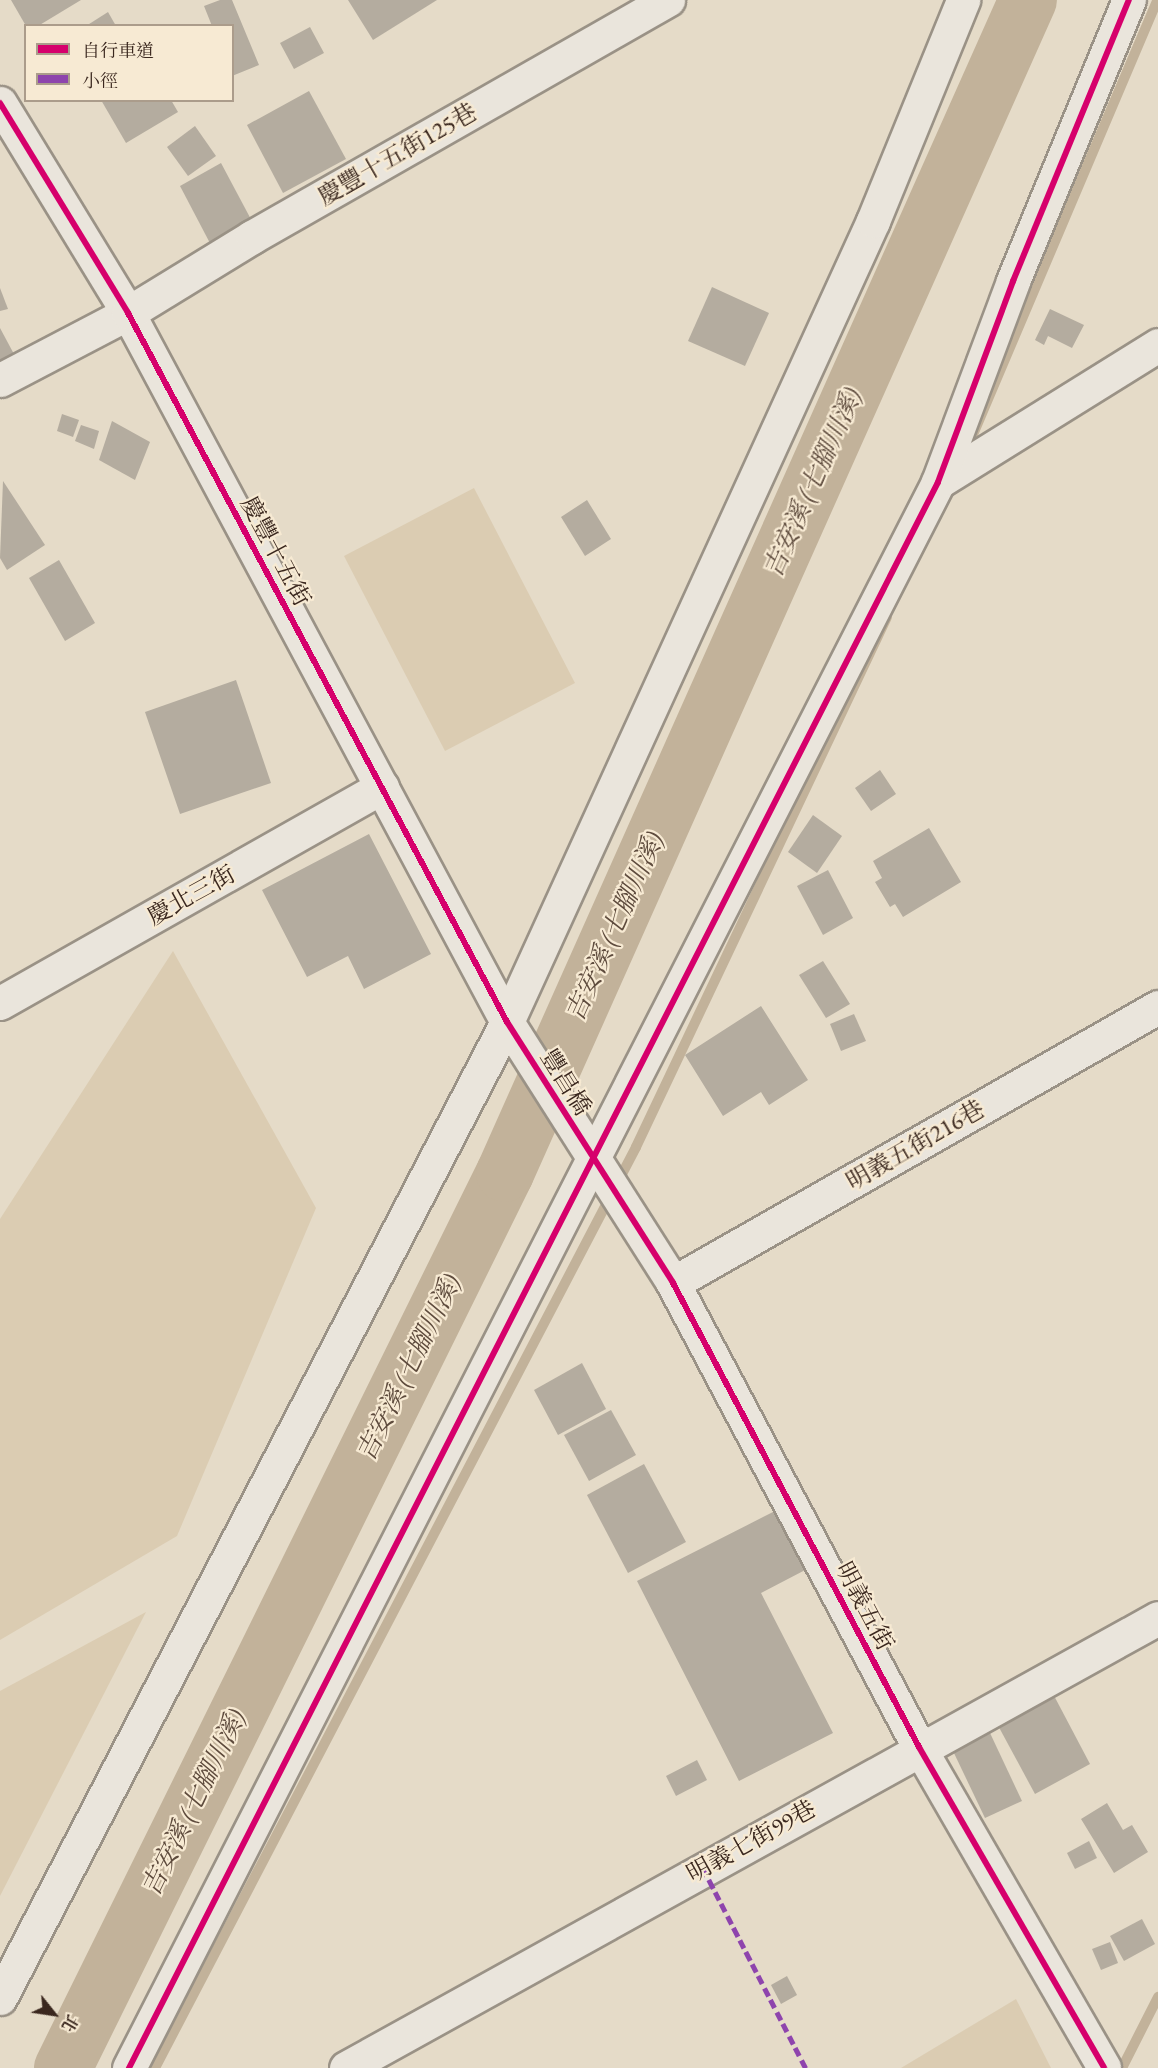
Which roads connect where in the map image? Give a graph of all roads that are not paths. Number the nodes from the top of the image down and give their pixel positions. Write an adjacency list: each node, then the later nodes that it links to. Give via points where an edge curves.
1 (668, 0): 5 (street, 慶豐十五街125巷, via 252,237)
2 (963, 0): 12 (street, via 873,221)
3 (1129, 0): 8 (street, via 1013,281)
4 (0, 104): 5 (street, 慶豐十五街)
5 (128, 313): 7 (street, 慶豐十五街125巷); 9 (street, 慶豐十五街)
6 (1158, 345): 8 (street)
7 (0, 380)
8 (938, 482): 13 (street)
9 (382, 787): 10 (street, 慶北三街); 12 (street, 慶豐十五街)
10 (0, 1003)
11 (1158, 1007): 14 (street, 明義五街216巷)
12 (507, 1022): 13 (street, 豐昌橋); 17 (street)
13 (594, 1161): 14 (street, 明義五街); 18 (street)
14 (673, 1283): 16 (street, 明義五街)
15 (1158, 1618): 16 (street, 明義七街99巷)
16 (919, 1747): 19 (street, 明義七街99巷); 20 (street, 明義五街)
17 (0, 1998)
18 (129, 2068)
19 (346, 2068)
20 (1104, 2068)

